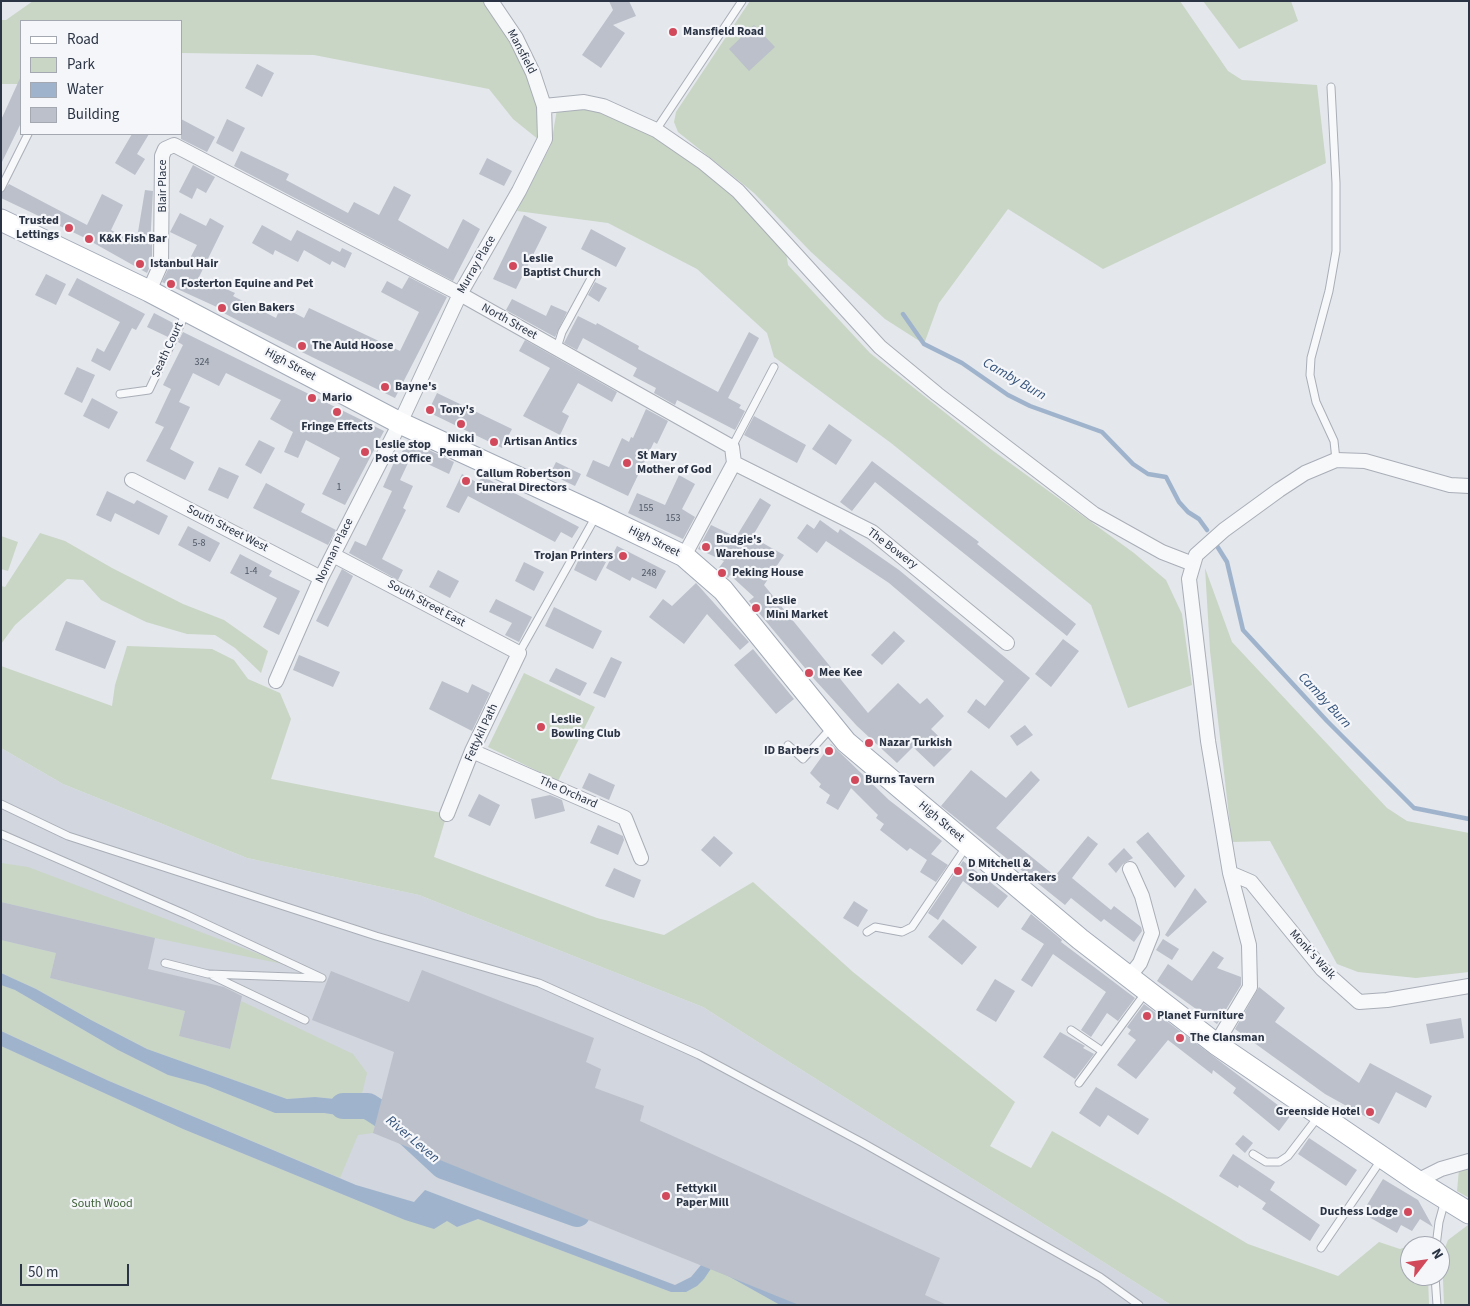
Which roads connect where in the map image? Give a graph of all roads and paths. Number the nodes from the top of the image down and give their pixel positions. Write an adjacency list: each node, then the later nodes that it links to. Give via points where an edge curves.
1 (491, 1): 4 (street, Mansfield, via 523,52)
2 (742, 1): 5 (lane)
3 (1331, 87): 19 (lane, via 1336,251 1310,367 1313,393 1334,441)
4 (544, 106): 5 (street, via 584,102 603,106); 12 (street, Murray Place, via 545,139 519,192)
5 (656, 130): 26 (street, via 738,191 880,347 937,394 1094,514 1162,552)
6 (28, 135): 8 (lane)
7 (174, 145): 11 (street, Blair Place, via 165,149 162,156 161,264); 12 (street, North Street)
8 (1, 188)
9 (1, 220): 11 (main road, High Street)
10 (594, 273): 14 (lane, via 562,332)
11 (149, 292): 13 (main road, High Street)
12 (460, 294): 14 (street, North Street); 17 (street, Murray Place)
13 (187, 311): 16 (lane, Seath Court, via 150,390); 17 (main road, High Street)
14 (557, 348): 18 (street, North Street)
15 (774, 367): 18 (lane)
16 (120, 394)
17 (400, 423): 23 (main road, High Street); 24 (street, Norman Place)
18 (732, 447): 20 (street)
19 (1336, 460): 22 (street, via 1365,461 1450,485); 26 (street, via 1305,473 1254,508 1202,547)
20 (734, 464): 25 (street); 28 (street, The Bowery, via 872,532)
21 (132, 480): 27 (street, South Street West)
22 (1469, 486)
23 (597, 514): 25 (main road, High Street); 29 (lane)
24 (333, 555): 27 (street, Norman Place); 29 (street, South Street East)
25 (684, 556): 31 (main road, High Street, via 723,590)
26 (1193, 564): 40 (street, via 1189,579 1208,741)
27 (321, 578): 30 (street, Norman Place)
28 (1007, 643)
29 (519, 653): 33 (street, Fettykil Path)
30 (276, 681)
31 (833, 726): 32 (lane, via 803,759); 37 (main road, High Street, via 846,742)
32 (788, 745)
33 (472, 751): 35 (street, Fettykil Path); 38 (street, The Orchard, via 625,818)
34 (1, 804): 62 (lane, via 68,836 376,936 539,983 699,1055 811,1115 1100,1277)
35 (447, 814)
36 (1, 834): 43 (lane, via 322,978)
37 (968, 844): 41 (lane, via 912,927 902,932 875,927); 44 (main road, High Street)
38 (641, 858)
39 (1130, 868): 44 (street, via 1152,933 1140,962)
40 (1230, 873): 45 (street, Monk's Walk, via 1251,882 1322,969 1359,1002); 49 (street, via 1249,945 1250,987)
41 (868, 932)
42 (165, 963): 43 (lane)
43 (208, 974): 47 (lane)
44 (1128, 978): 46 (main road, High Street)
45 (1469, 986)
46 (1146, 992): 49 (main road, High Street); 50 (lane)
47 (305, 1020)
48 (1071, 1030): 50 (lane)
49 (1216, 1044): 52 (main road, High Street)
50 (1102, 1051): 51 (lane)
51 (1079, 1083)
52 (1320, 1114): 53 (lane, via 1288,1156 1279,1162 1266,1162); 54 (main road, High Street)
53 (1253, 1154)
54 (1383, 1158): 56 (main road, High Street); 60 (lane)
55 (1469, 1162): 56 (street, via 1441,1169)
56 (1417, 1181): 57 (main road, High Street)
57 (1445, 1198): 58 (main road, High Street); 59 (lane)
58 (1468, 1211)
59 (1437, 1236)
60 (1320, 1248)
61 (1436, 1286): 63 (lane)
62 (1139, 1305)
63 (1437, 1305)

